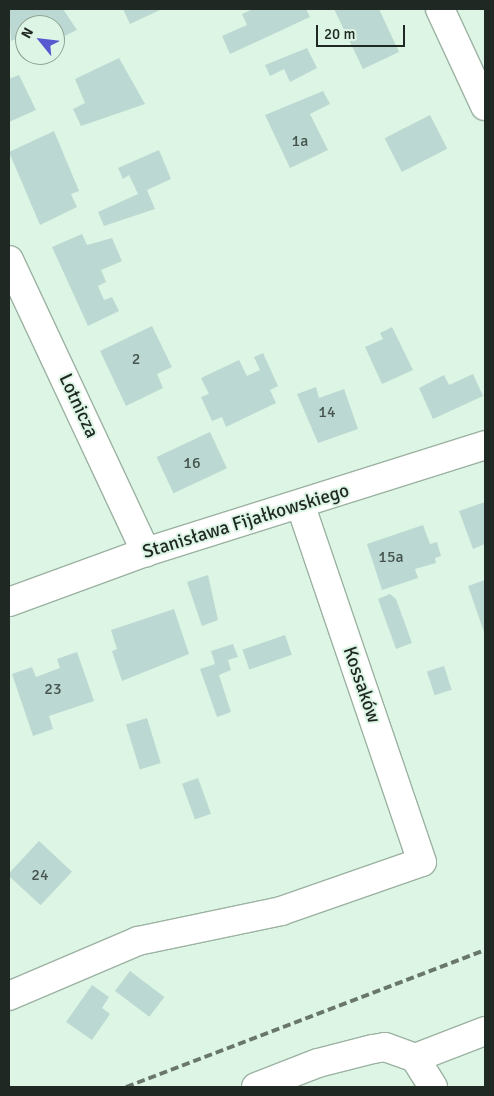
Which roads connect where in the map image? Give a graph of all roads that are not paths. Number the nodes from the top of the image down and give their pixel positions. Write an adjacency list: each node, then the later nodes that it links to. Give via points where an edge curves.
1 (440, 9): 2 (street)
2 (485, 106)
3 (9, 260): 6 (street, Lotnicza)
4 (485, 445): 5 (street, Stanisława Fijałkowskiego)
5 (301, 507): 6 (street, Stanisława Fijałkowskiego); 8 (street, Kossaków, via 422,862 281,911 138,941)
6 (146, 552): 7 (street, Stanisława Fijałkowskiego)
7 (9, 602)
8 (9, 996)
9 (485, 1031): 10 (street)
10 (415, 1058): 11 (street, via 385,1048 373,1049 318,1063); 12 (street)
11 (256, 1087)
12 (433, 1087)

